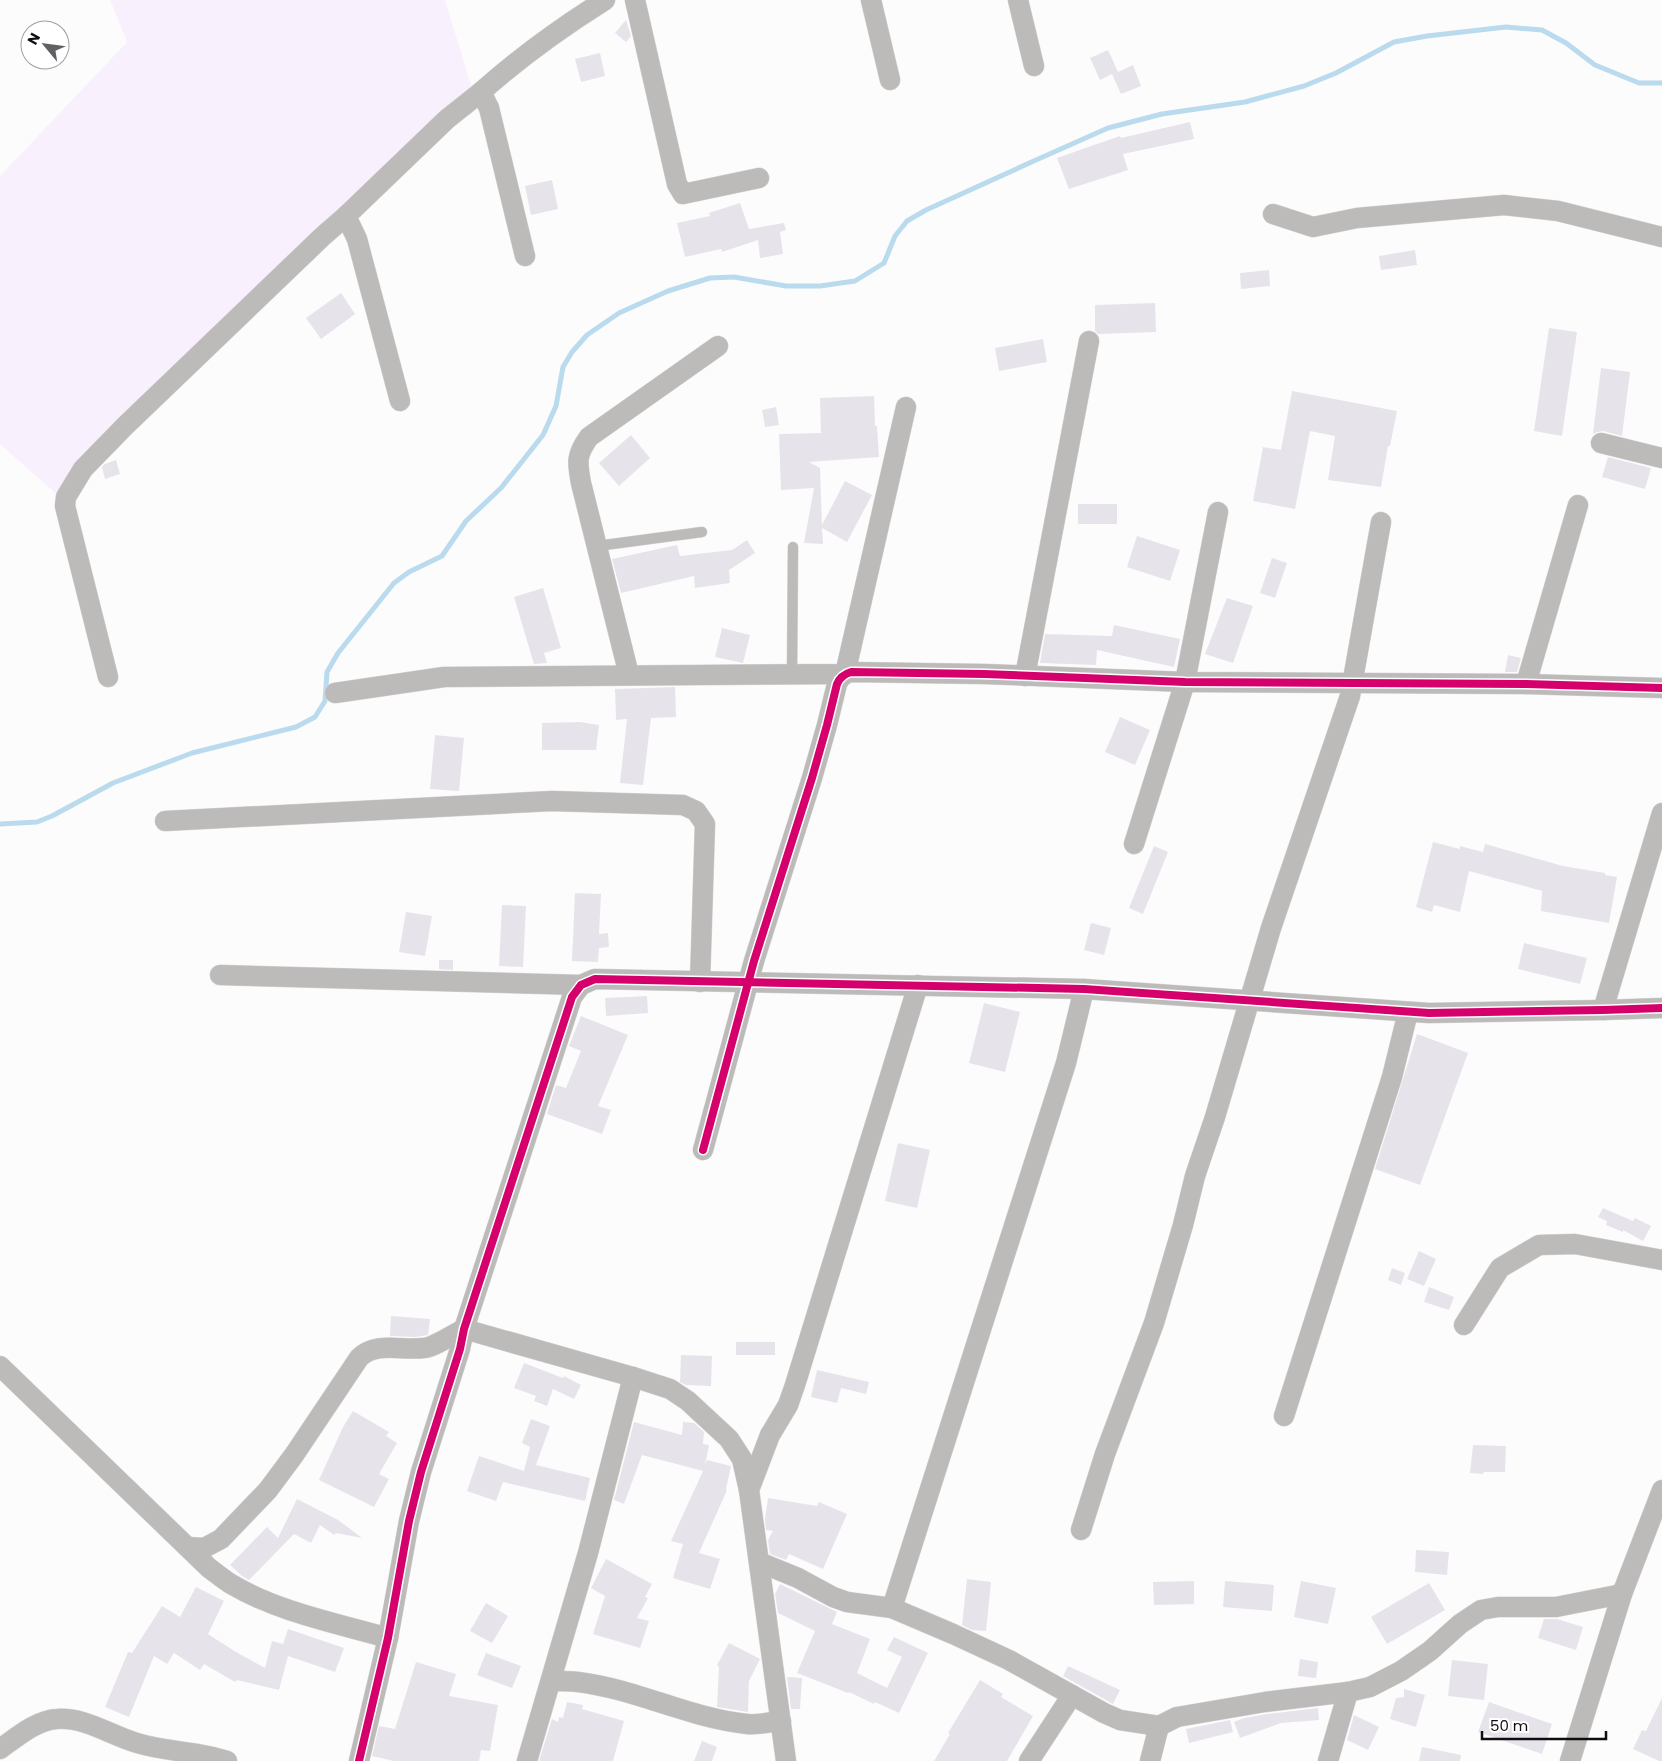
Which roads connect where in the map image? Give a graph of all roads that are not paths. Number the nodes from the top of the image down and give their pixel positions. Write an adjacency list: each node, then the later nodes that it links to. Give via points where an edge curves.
1 (605, 0): 7 (street)
2 (635, 0): 8 (street, via 677,184 683,194)
3 (871, 0): 6 (street)
4 (1018, 0): 5 (street)
5 (1034, 66)
6 (890, 80)
7 (481, 92): 10 (street, via 447,119); 12 (street, via 489,108)
8 (759, 178)
9 (1273, 214): 11 (street, via 1313,227 1357,218 1504,205 1558,211)
10 (346, 216): 15 (street, via 357,239); 29 (street, via 119,432 83,469 66,497 65,506)
11 (1662, 237)
12 (525, 256)
13 (1089, 341): 28 (street)
14 (718, 346): 23 (street, via 589,437 583,445 577,462)
15 (400, 402)
16 (906, 407): 26 (street)
17 (1601, 443): 18 (street)
18 (1662, 458)
19 (1578, 505): 32 (street)
20 (1218, 512): 30 (street)
21 (1381, 522): 31 (street)
22 (702, 532): 23 (lane)
23 (597, 546): 27 (street)
24 (793, 547): 25 (lane)
25 (792, 674): 26 (street); 27 (street)
26 (845, 674): 28 (street); 40 (street, via 836,684 812,778)
27 (629, 675): 34 (street, via 444,677)
28 (1025, 676): 30 (street)
29 (108, 677)
30 (1185, 682): 31 (street); 37 (street)
31 (1352, 682): 32 (street); 44 (street)
32 (1526, 684): 33 (street)
33 (1662, 688)
34 (334, 694)
35 (1662, 813): 46 (street)
36 (165, 821): 39 (street, via 552,801 684,805 696,811 705,824)
37 (1134, 844)
38 (220, 975): 41 (street)
39 (700, 982): 40 (street); 41 (street, via 595,979)
40 (749, 983): 42 (street); 48 (street)
41 (581, 985): 51 (street, via 572,997)
42 (918, 985): 43 (street); 55 (street, via 796,1386 770,1435)
43 (1084, 989): 44 (street); 61 (street, via 1066,1063)
44 (1249, 1001): 47 (street); 57 (street, via 1154,1323 1105,1454)
45 (1662, 1008): 46 (street)
46 (1603, 1010): 47 (street)
47 (1408, 1012): 54 (street, via 1392,1077)
48 (703, 1150)
49 (1662, 1260): 50 (street, via 1575,1244 1539,1245 1500,1268)
50 (1464, 1325)
51 (464, 1329): 53 (street); 58 (street, via 426,1348 383,1348 363,1354 268,1490 221,1539 204,1548); 62 (street, via 418,1482)
52 (0, 1366): 58 (street)
53 (633, 1377): 55 (street, via 688,1400 729,1439 742,1458); 63 (street)
54 (1284, 1416)
55 (749, 1490): 59 (street)
56 (1662, 1490): 60 (street)
57 (1081, 1530)
58 (188, 1547): 62 (street, via 209,1568 259,1598)
59 (759, 1562): 61 (street, via 847,1602); 66 (street)
60 (1622, 1594): 64 (street, via 1556,1607 1482,1610 1401,1670 1370,1687); 78 (street)
61 (892, 1608): 65 (street, via 1008,1660)
62 (388, 1638): 72 (street)
63 (551, 1681): 66 (street, via 579,1682 624,1692 722,1720 749,1724); 73 (street)
64 (1348, 1692): 67 (street, via 1177,1717); 77 (street)
65 (1072, 1695): 67 (street, via 1120,1720); 75 (street)
66 (781, 1722): 74 (street)
67 (1159, 1726): 76 (street)
68 (0, 1749): 71 (street, via 29,1728 55,1718 72,1719 135,1742)
69 (0, 1754): 70 (street)
70 (3, 1761)
71 (226, 1761)
72 (359, 1761)
73 (527, 1761)
74 (786, 1761)
75 (1029, 1761)
76 (1150, 1761)
77 (1328, 1761)
78 (1570, 1761)

